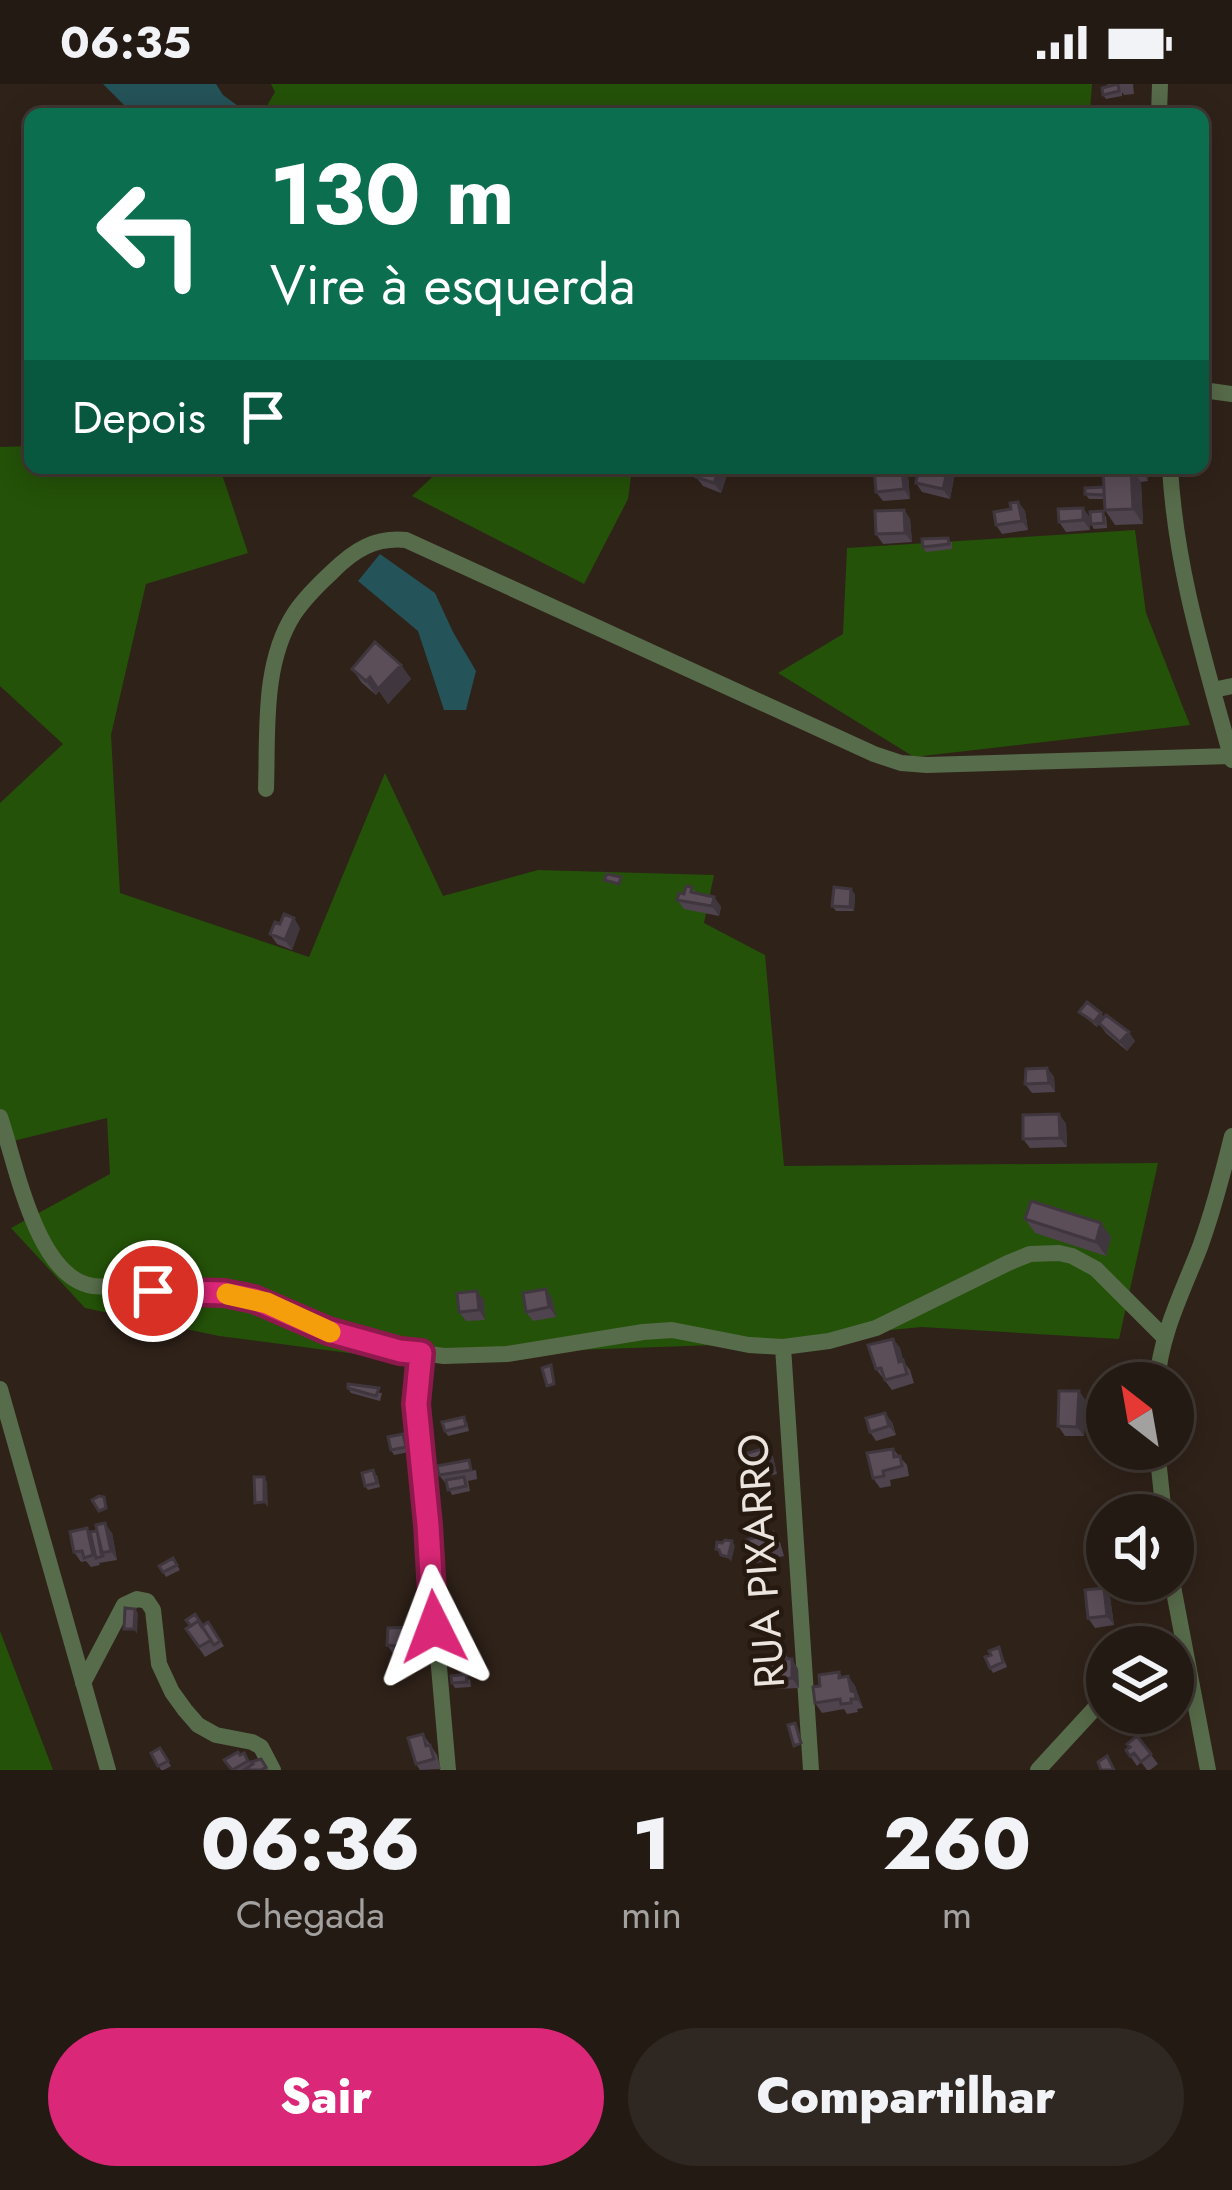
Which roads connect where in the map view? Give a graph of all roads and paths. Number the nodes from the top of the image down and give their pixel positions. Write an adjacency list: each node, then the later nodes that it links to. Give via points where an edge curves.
1 (1170, 474): 3 (street, via 1183,572)
2 (1232, 686): 3 (street)
3 (1213, 690): 4 (street)
4 (1232, 758): 5 (street, via 901,763 394,539 347,557 294,614 276,654)
5 (266, 789)
6 (0, 1117): 10 (street, via 34,1223 76,1282 242,1296 328,1331)
7 (1232, 1136): 8 (street)
8 (1165, 1338): 9 (street, via 1096,1269 1046,1252 981,1274 875,1328); 11 (street)
9 (783, 1347): 10 (street, via 672,1330 484,1356); 19 (street, RUA PIXARRO)
10 (421, 1353): 18 (street, via 416,1404)
11 (1159, 1362)
12 (0, 1389): 13 (street)
13 (83, 1683): 16 (street); 17 (street, via 124,1605 146,1600 158,1664 184,1710 216,1736 261,1748)
14 (1194, 1699): 21 (street)
15 (1086, 1718): 20 (street)
16 (108, 1770)
17 (273, 1770)
18 (448, 1770)
19 (811, 1770)
20 (1037, 1770)
21 (1208, 1770)

